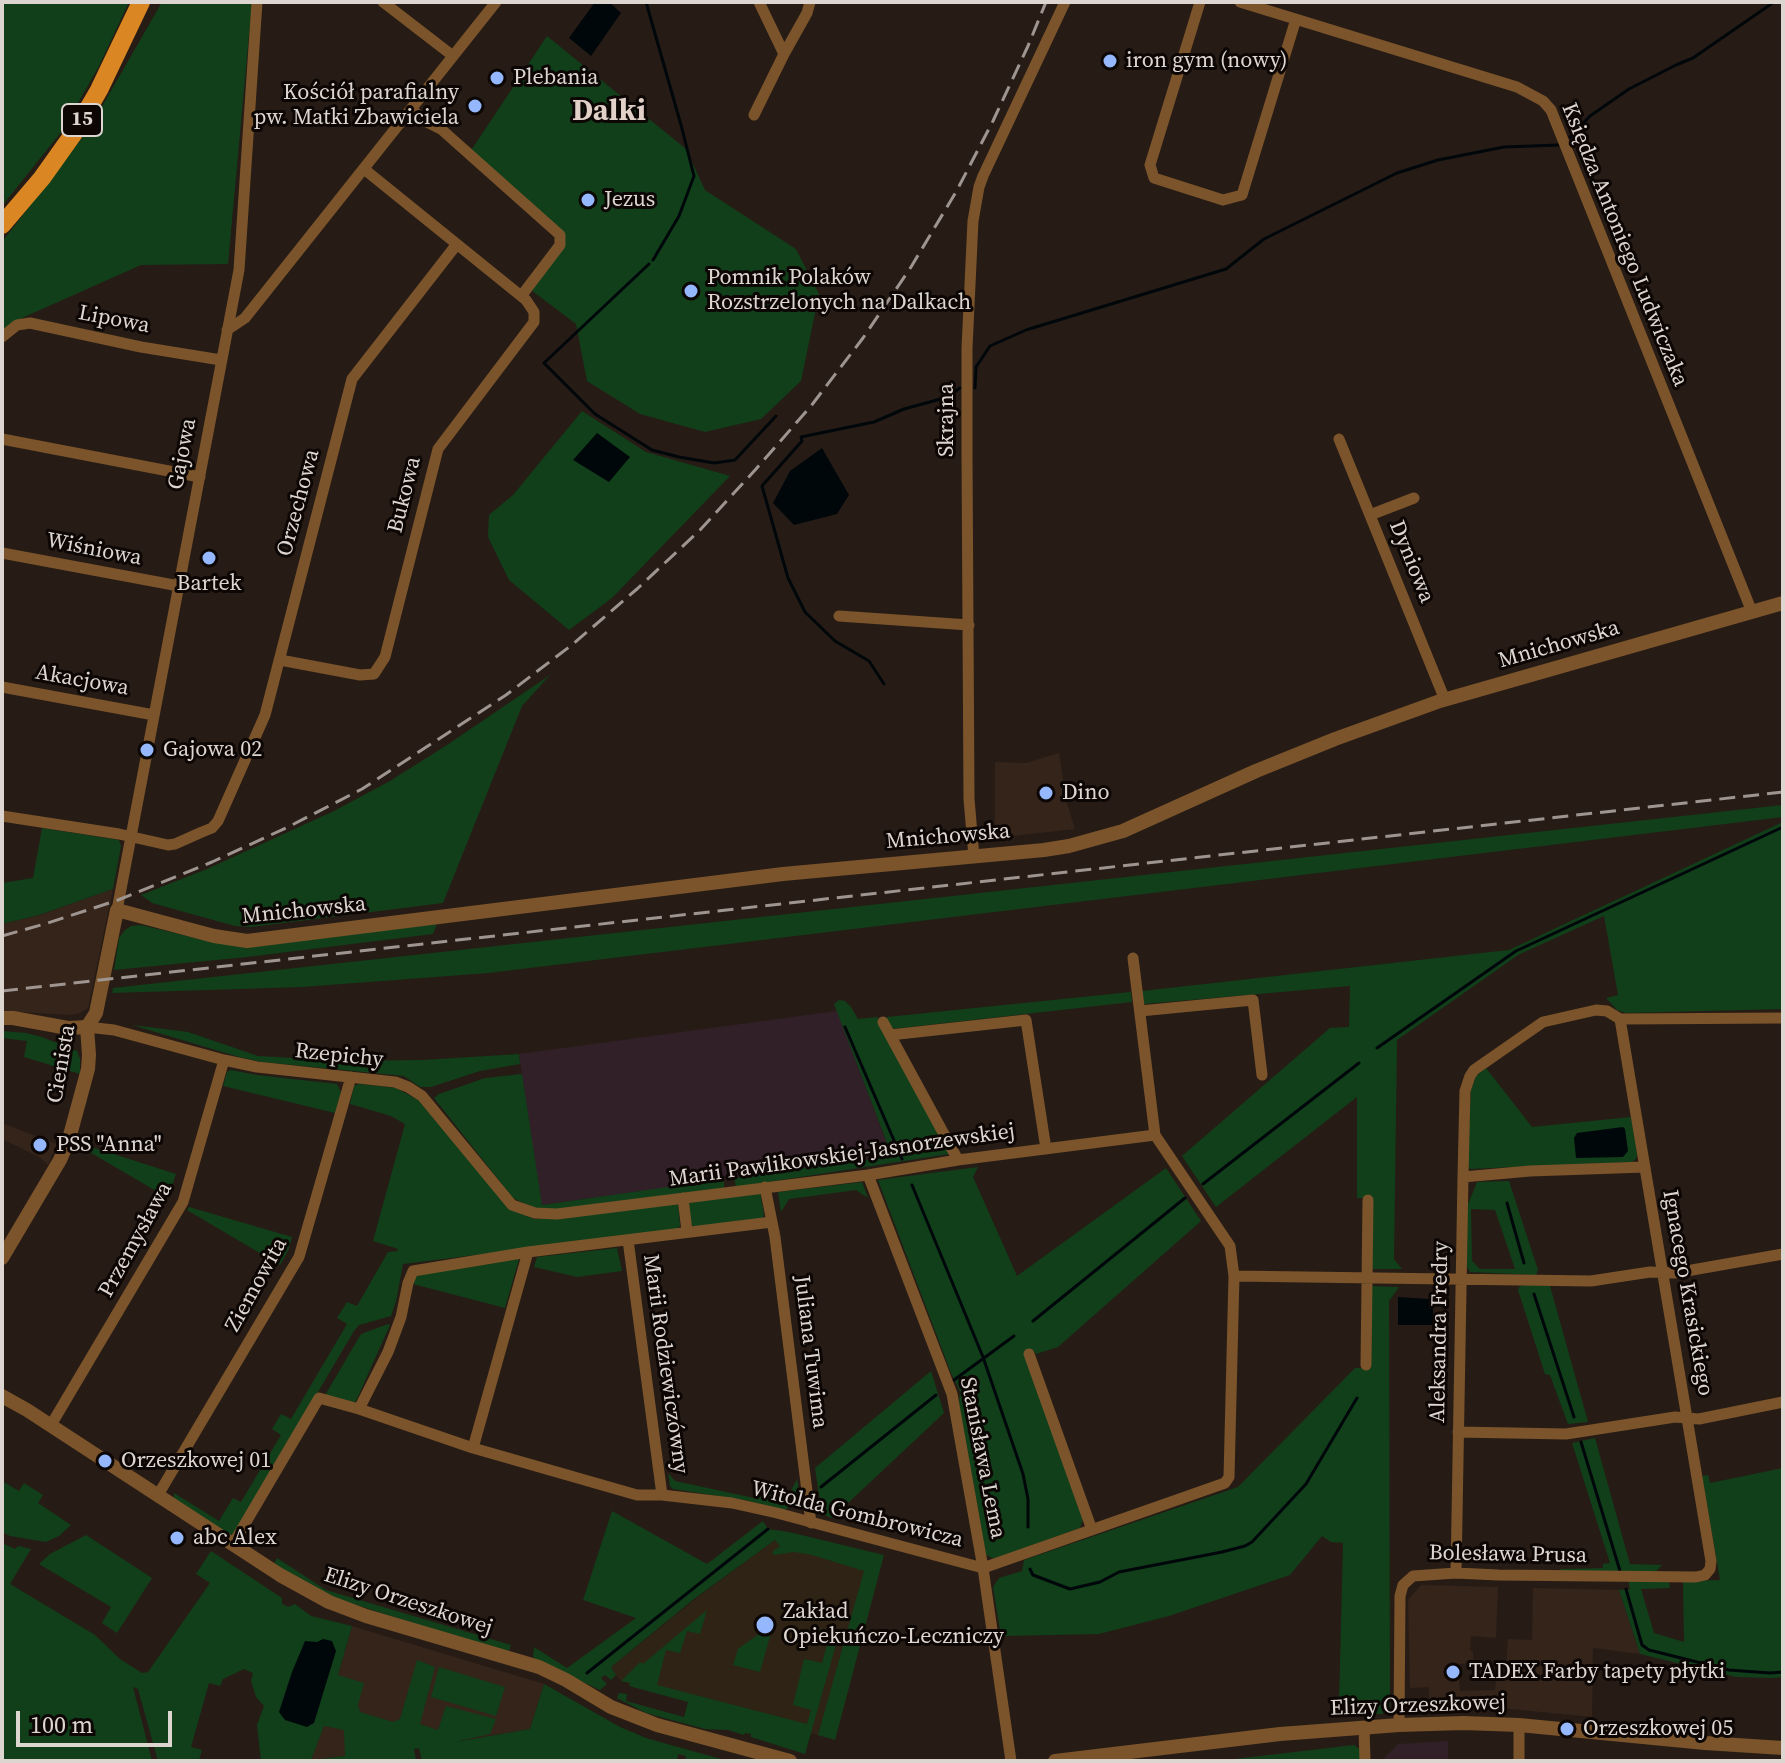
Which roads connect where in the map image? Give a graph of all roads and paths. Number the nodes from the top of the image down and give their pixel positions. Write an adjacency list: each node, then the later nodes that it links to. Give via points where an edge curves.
1 (141, 2): 16 (main road, 15, via 74,133)
2 (257, 2): 19 (street, Gajowa, via 239,270)
3 (383, 2): 12 (street)
4 (496, 2): 12 (street)
5 (759, 2): 11 (street)
6 (810, 2): 11 (street)
7 (1065, 2): 32 (street, Skrajna, via 983,176 975,206 967,348)
8 (1200, 2): 10 (street, via 1150,165 1154,178 1223,200 1242,195)
9 (1244, 3): 10 (street, Księdza Antoniego Ludwiczaka)
10 (1296, 19): 30 (street, Księdza Antoniego Ludwiczaka, via 1517,87 1551,110)
11 (784, 54): 14 (street)
12 (453, 56): 13 (street)
13 (411, 109): 15 (street); 18 (street, via 441,129 560,235 560,245)
14 (754, 115)
15 (364, 169): 17 (street); 19 (street, via 245,318)
16 (2, 225)
17 (457, 244): 18 (street); 33 (street, Orzechowa, via 352,379)
18 (522, 295): 33 (street, Bukowa, via 534,312 534,322 438,449 385,657 374,674)
19 (227, 330): 21 (street, Gajowa)
20 (2, 337): 21 (street, Lipowa, via 17,325 30,323)
21 (221, 360): 24 (street, Gajowa)
22 (2, 439): 24 (street)
23 (1339, 439): 26 (street, Dyniowa)
24 (200, 477): 28 (street, Gajowa)
25 (1414, 498): 26 (street)
26 (1370, 515): 35 (street, Dyniowa)
27 (2, 553): 28 (street, Wiśniowa)
28 (179, 586): 36 (street, Gajowa)
29 (1783, 603): 30 (street, Mnichowska)
30 (1752, 612): 35 (street, Mnichowska)
31 (839, 616): 32 (street)
32 (969, 625): 39 (street, Skrajna)
33 (280, 660): 38 (street, Orzechowa, via 265,715 218,821 175,844)
34 (2, 687): 36 (street, Akacjowa)
35 (1445, 700): 39 (street, Mnichowska, via 1282,760 1123,831 1069,846)
36 (154, 715): 38 (street, Gajowa)
37 (2, 816): 38 (street, Orzechowa)
38 (132, 836): 40 (street, Gajowa)
39 (974, 857): 40 (street, Mnichowska, via 783,874 247,941)
40 (117, 910): 47 (street, Cienista, via 96,1013)
41 (1133, 958): 42 (street)
42 (1140, 1011): 50 (street, via 1253,1000); 52 (street)
43 (2, 1018): 47 (street)
44 (1783, 1018): 45 (street)
45 (1620, 1019): 55 (street, Ignacego Krasickiego); 57 (street, Aleksandra Fredry, via 1596,1010 1543,1022 1474,1070 1465,1091)
46 (883, 1022): 48 (street)
47 (87, 1027): 49 (street, Rzepichy); 67 (street, Cienista, via 88,1069 69,1139)
48 (890, 1035): 53 (street, via 1026,1020); 54 (street)
49 (224, 1060): 51 (street, Rzepichy); 78 (street, Przemysława, via 183,1202)
50 (1262, 1075)
51 (351, 1077): 61 (street, Rzepichy, via 395,1082 422,1096 512,1205); 81 (street, Ziemowita, via 299,1257)
52 (1155, 1135): 53 (street, Marii Pawlikowskiej-Jasnorzewskiej); 69 (street, Witolda Gombrowicza, via 1230,1246)
53 (1046, 1149): 54 (street, Marii Pawlikowskiej-Jasnorzewskiej)
54 (958, 1160): 56 (street, Marii Pawlikowskiej-Jasnorzewskiej)
55 (1645, 1167): 57 (street); 68 (street, Ignacego Krasickiego)
56 (868, 1175): 58 (street, Marii Pawlikowskiej-Jasnorzewskiej); 86 (street, Stanisława Lema, via 952,1394)
57 (1463, 1177): 71 (street, Aleksandra Fredry)
58 (765, 1187): 59 (street, Marii Pawlikowskiej-Jasnorzewskiej); 62 (street, Juliana Tuwima)
59 (683, 1198): 61 (street, Marii Pawlikowskiej-Jasnorzewskiej); 63 (street)
60 (1368, 1200): 70 (street)
61 (535, 1213)
62 (772, 1222): 63 (street); 83 (street, Juliana Tuwima)
63 (687, 1231): 64 (street)
64 (628, 1240): 65 (street); 82 (street, Marii Rodziewiczówny)
65 (528, 1252): 76 (street, via 413,1271 388,1352); 80 (street)
66 (1783, 1254): 68 (street)
67 (2, 1258)
68 (1663, 1272): 71 (street, via 1591,1281); 77 (street, Ignacego Krasickiego)
69 (1234, 1276): 70 (street); 84 (street, Witolda Gombrowicza, via 1229,1477 1225,1483)
70 (1367, 1278): 71 (street); 73 (street)
71 (1461, 1279): 79 (street, Aleksandra Fredry)
72 (1029, 1354): 84 (street)
73 (1366, 1365)
74 (2, 1396): 78 (street, Elizy Orzeszkowej)
75 (1783, 1402): 77 (street)
76 (359, 1409): 80 (street, Witolda Gombrowicza); 85 (street, Witolda Gombrowicza, via 319,1398)
77 (1688, 1418): 79 (street, via 1566,1434); 87 (street, Ignacego Krasickiego, via 1711,1561)
78 (51, 1425): 81 (street, Elizy Orzeszkowej)
79 (1458, 1432): 88 (street, Aleksandra Fredry)
80 (473, 1448): 82 (street, Witolda Gombrowicza, via 637,1495)
81 (158, 1495): 85 (street, Elizy Orzeszkowej)
82 (662, 1495): 83 (street, Witolda Gombrowicza, via 732,1503)
83 (811, 1523): 86 (street, Witolda Gombrowicza)
84 (1092, 1530): 86 (street, Witolda Gombrowicza)
85 (233, 1544): 93 (street, Elizy Orzeszkowej, via 304,1590 347,1609 539,1667 611,1707 657,1725)
86 (983, 1568): 94 (street, Stanisława Lema)
87 (1708, 1572): 88 (street, Bolesława Prusa, via 1673,1577)
88 (1456, 1573): 89 (street, Bolesława Prusa, via 1420,1574 1403,1585)
89 (1399, 1725): 90 (street, Elizy Orzeszkowej); 91 (street, Elizy Orzeszkowej)
90 (1519, 1725): 92 (street, Elizy Orzeszkowej); 97 (street)
91 (1364, 1727): 95 (street, Elizy Orzeszkowej); 96 (street)
92 (1783, 1748)
93 (790, 1761)
94 (1011, 1761)
95 (1055, 1761)
96 (1365, 1761)
97 (1519, 1761)

